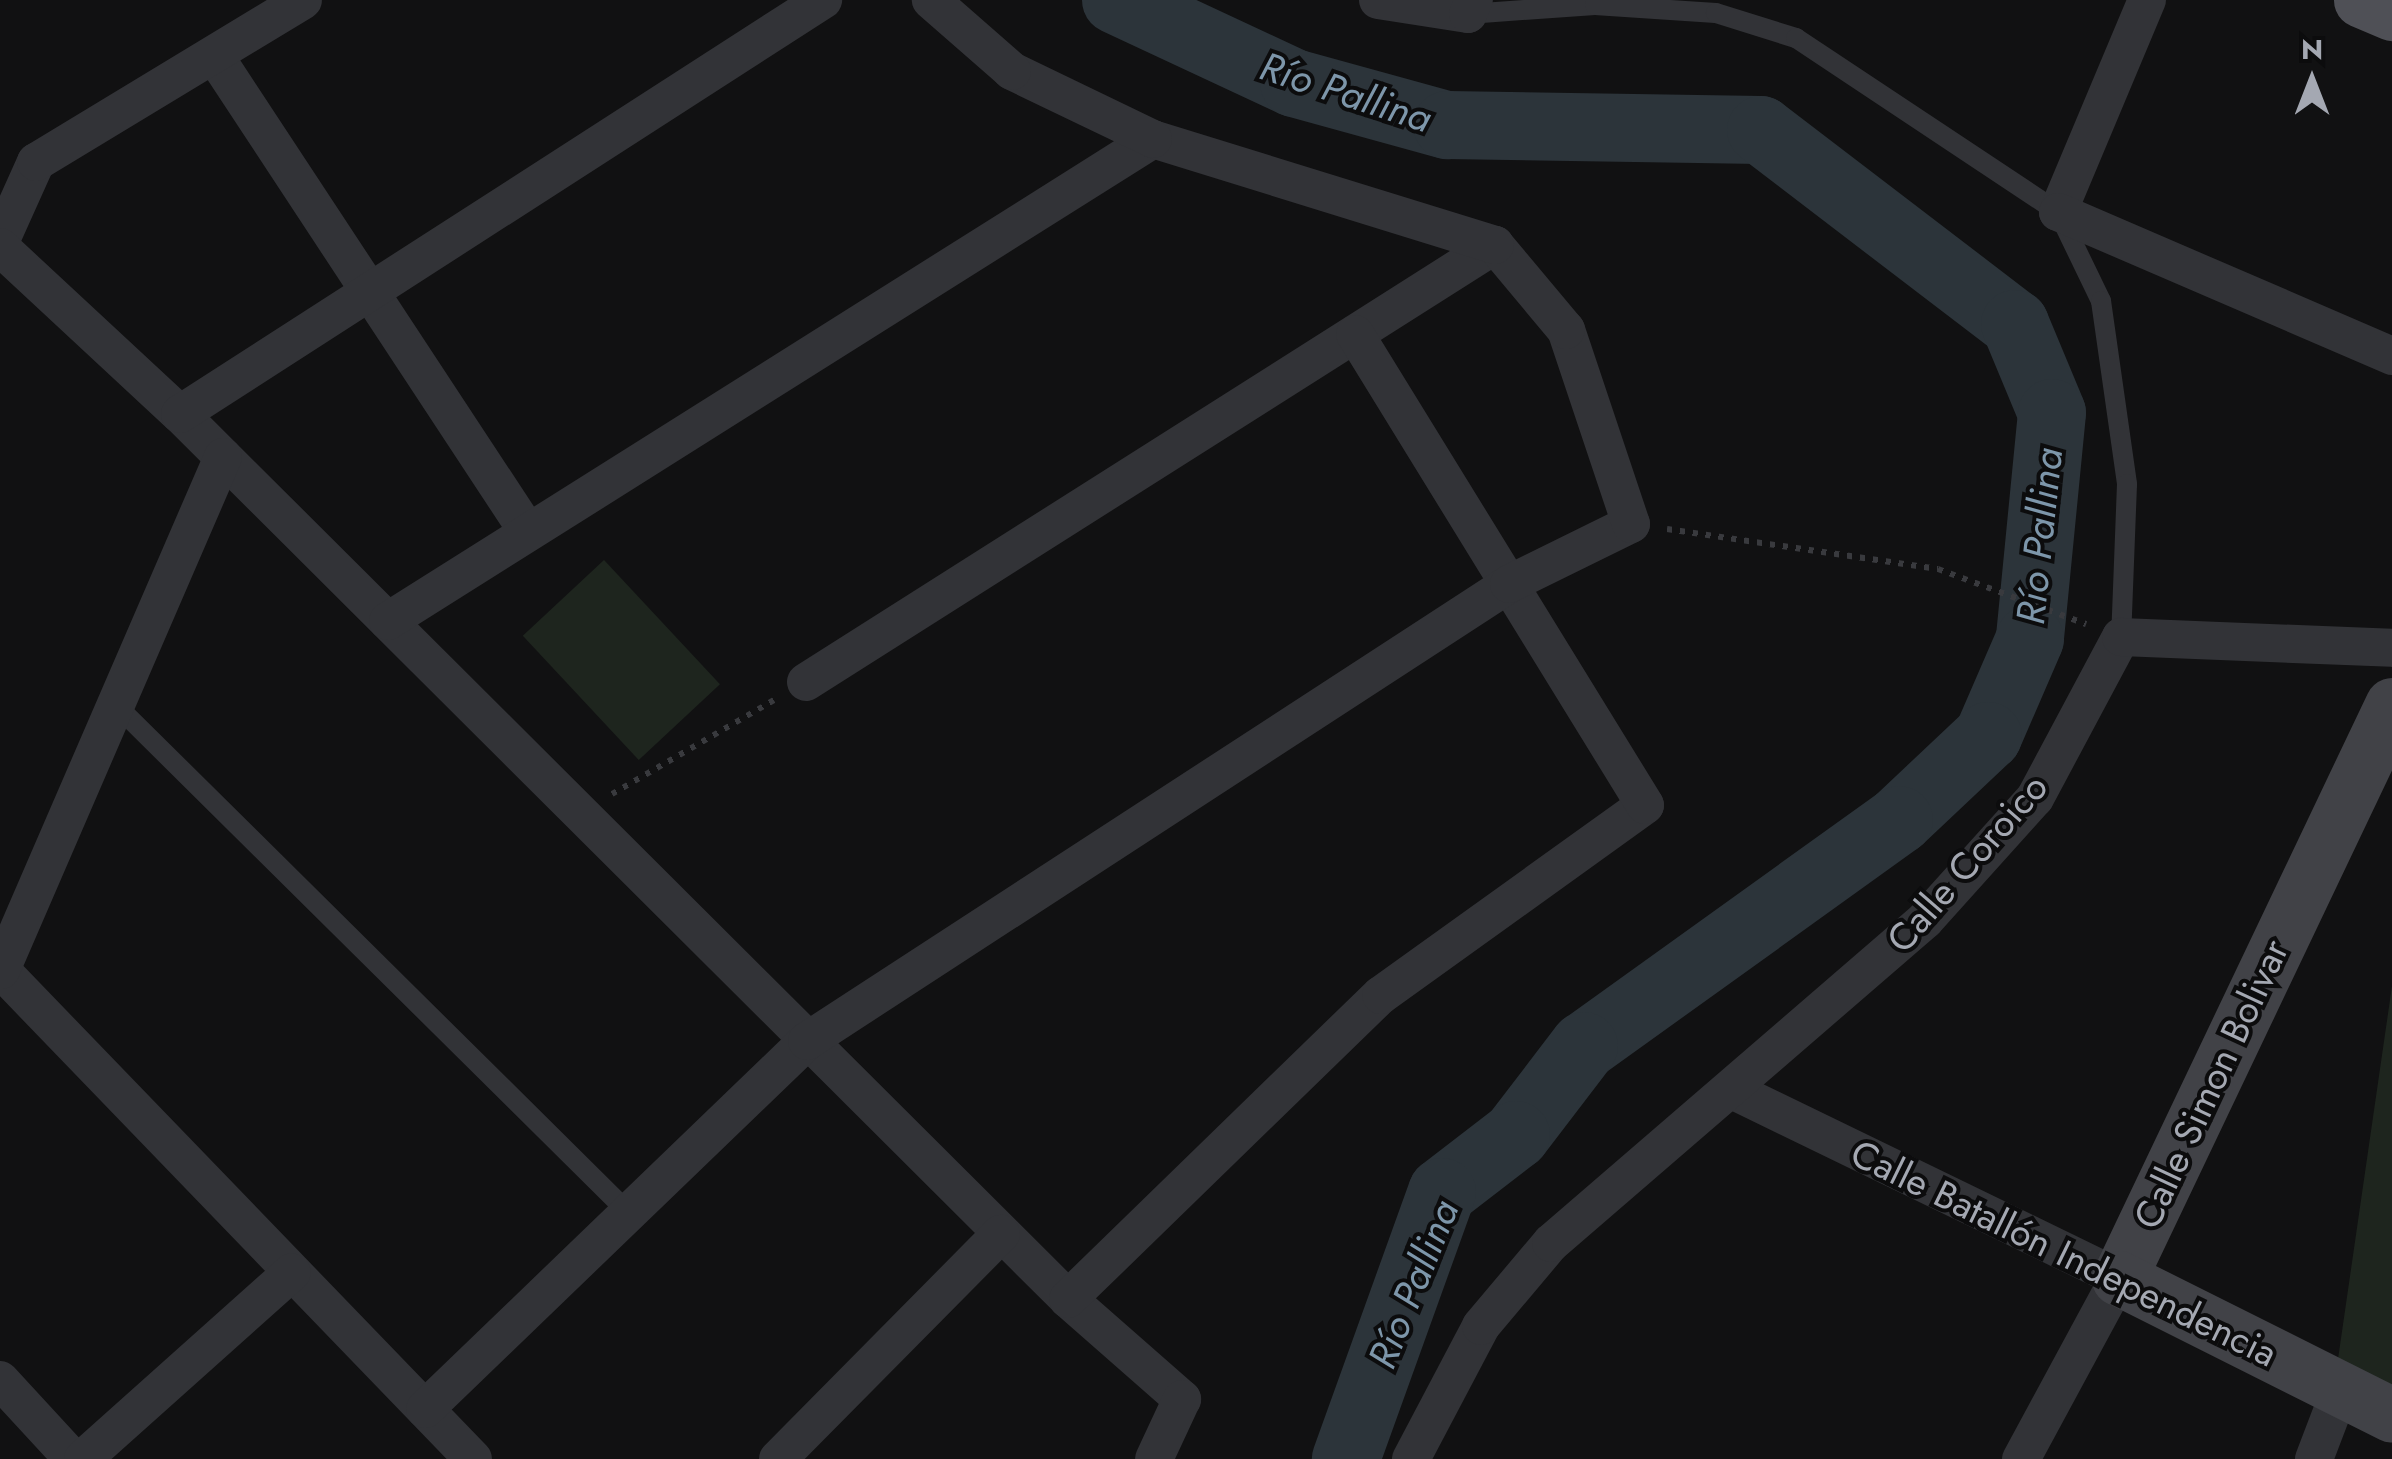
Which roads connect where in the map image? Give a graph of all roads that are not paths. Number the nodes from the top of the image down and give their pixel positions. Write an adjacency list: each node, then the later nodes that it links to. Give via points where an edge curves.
1 (303, 0): 9 (street)
2 (823, 0): 14 (street)
3 (931, 0): 10 (street, via 1012,70)
4 (1378, 0): 7 (street)
5 (2147, 0): 11 (street)
6 (2361, 0): 8 (main road)
7 (1471, 7): 11 (lane, via 1596,5 1716,13 1796,38)
8 (2392, 13)
9 (216, 58): 12 (street, via 36,162); 14 (street)
10 (1153, 139): 13 (street); 19 (street)
11 (2058, 212): 16 (street); 22 (lane, Calle Coroico, via 2101,301 2127,484)
12 (0, 245): 17 (street)
13 (1496, 245): 15 (street); 20 (street, via 1566,330 1631,524)
14 (370, 293): 17 (street); 19 (street)
15 (1354, 334): 20 (street); 24 (street)
16 (2392, 356)
17 (180, 414): 18 (street)
18 (223, 457): 21 (street); 25 (street)
19 (528, 532): 21 (street)
20 (1509, 584): 28 (street); 34 (street, via 1646,804 1381,995)
21 (388, 621): 28 (street)
22 (2121, 638): 23 (street); 29 (street, Calle Coroico, via 2035,798 1925,920)
23 (2392, 648)
24 (806, 682)
25 (116, 705): 27 (street); 30 (lane)
26 (2392, 705): 33 (main road, Calle Simon Bolivar)
27 (0, 969): 32 (street)
28 (807, 1041): 30 (street); 31 (street)
29 (1736, 1092): 33 (street, Calle Batallón Independencia); 44 (street, Calle Coroico, via 1551,1243 1482,1326)
30 (629, 1213): 37 (street)
31 (1001, 1234): 34 (street); 42 (street)
32 (292, 1272): 37 (street); 40 (street)
33 (2120, 1278): 36 (main road, Calle Batallón Independencia); 45 (street, Calle Simon Bolivar)
34 (1068, 1300): 43 (street, via 1182,1399)
35 (0, 1380): 39 (street)
36 (2340, 1391): 38 (main road, Calle Batallón Independencia); 46 (street)
37 (426, 1410): 41 (street)
38 (2392, 1415)
39 (73, 1459)
40 (83, 1459)
41 (473, 1459)
42 (778, 1459)
43 (1154, 1459)
44 (1411, 1459)
45 (2021, 1459)
46 (2314, 1459)

